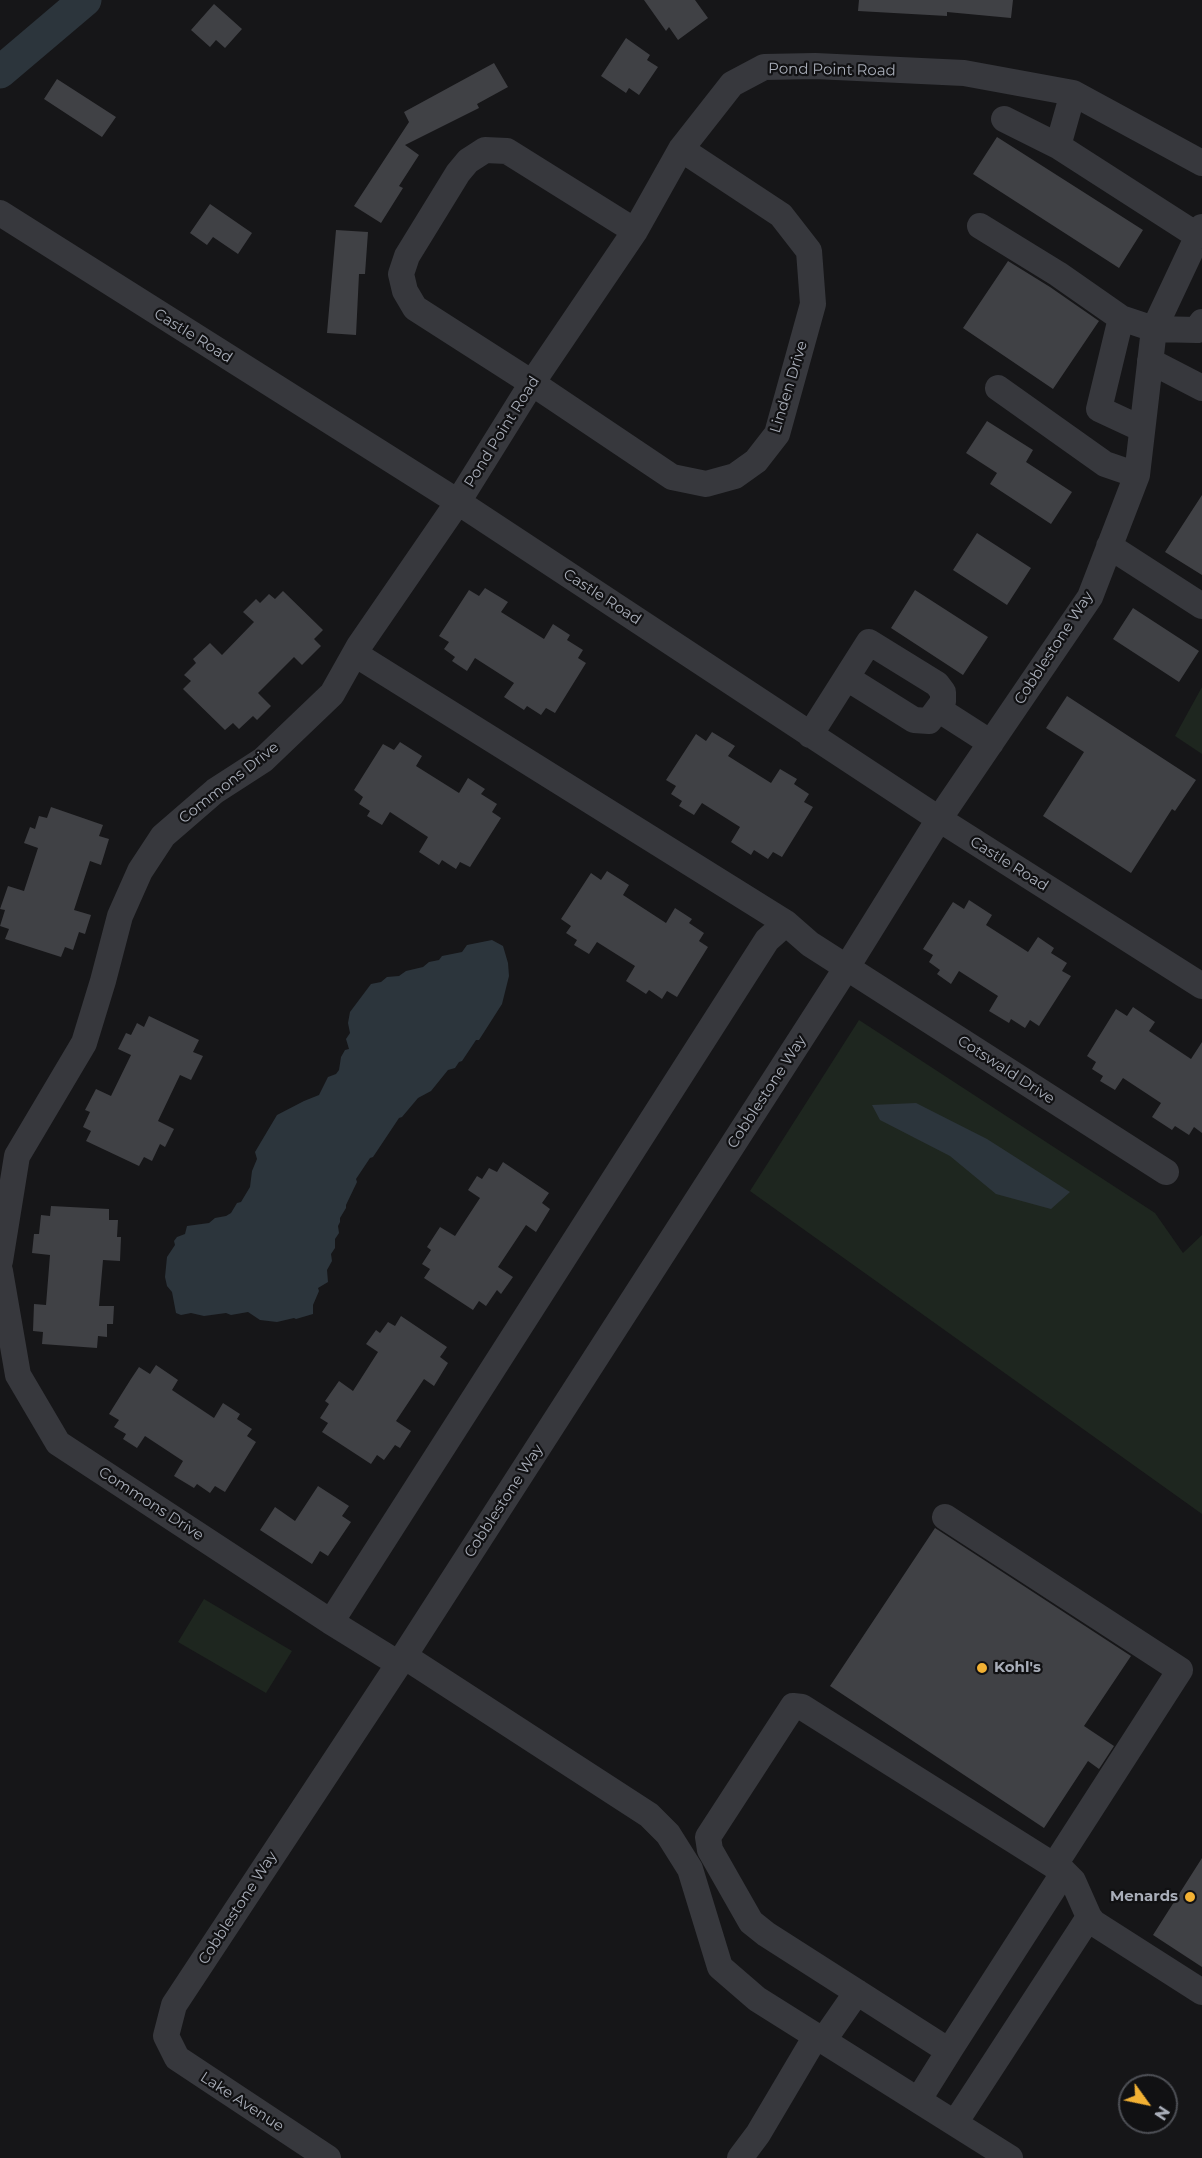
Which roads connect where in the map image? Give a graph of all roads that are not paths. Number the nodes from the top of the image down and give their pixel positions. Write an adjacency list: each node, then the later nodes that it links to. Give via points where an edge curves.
1 (1073, 93): 3 (street); 4 (street, Pond Point Road, via 964,74 764,67 732,84); 5 (street, Pond Point Road)
2 (1004, 118): 3 (street)
3 (1058, 146): 9 (street)
4 (681, 149): 8 (street, Pond Point Road); 14 (street, Linden Drive, via 781,215 809,251 813,304 777,434 756,461 735,476 706,484 672,477)
5 (1202, 162)
6 (0, 213): 19 (street, Castle Road)
7 (980, 226): 10 (street)
8 (635, 231): 14 (street, Pond Point Road); 14 (street, Linden Drive, via 507,151 485,150 468,160 458,173 407,256 401,274 405,291 416,308)
9 (1200, 232): 12 (street, Cobblestone Way)
10 (1121, 318): 12 (street); 17 (street, via 1099,409)
11 (1200, 328): 12 (street)
12 (1154, 329): 13 (street, Cobblestone Way)
13 (1150, 361): 16 (street); 17 (street, Cobblestone Way)
14 (532, 383): 19 (street, Pond Point Road)
15 (998, 387): 18 (street, via 1106,464)
16 (1202, 388)
17 (1142, 429): 18 (street, Cobblestone Way)
18 (1137, 475): 20 (street, Cobblestone Way)
19 (458, 502): 22 (street, Commons Drive); 25 (street, Castle Road)
20 (1109, 546): 21 (street); 26 (street, Cobblestone Way, via 1090,597)
21 (1202, 606)
22 (355, 654): 28 (street); 32 (street, Commons Drive, via 332,694 263,760 215,791 163,836 140,871 120,916 84,1043 17,1156)
23 (847, 678): 24 (street, via 914,720 929,721); 24 (street, via 869,642 937,684 943,692); 25 (street)
24 (939, 709): 26 (street)
25 (810, 735): 27 (street, Castle Road)
26 (991, 743): 27 (street, Cobblestone Way)
27 (939, 819): 29 (street, Cobblestone Way); 30 (street, Castle Road)
28 (786, 923): 29 (street); 35 (street, via 767,940)
29 (847, 967): 31 (street, Cotswald Drive); 36 (street, Cobblestone Way)
30 (1202, 986)
31 (1166, 1172)
32 (0, 1260)
33 (0, 1271): 35 (street, Commons Drive, via 18,1375 58,1443)
34 (945, 1517): 37 (street, via 1180,1670)
35 (331, 1622): 36 (street, Commons Drive)
36 (402, 1660): 41 (street, Cobblestone Way, via 174,2005); 42 (street, Commons Drive, via 650,1815 668,1834 690,1869 720,1966 757,1999)
37 (1059, 1869): 38 (street, via 1073,1881); 39 (street, via 802,1707 793,1706 708,1837 710,1850 751,1922); 43 (street)
38 (1089, 1917): 40 (street); 45 (street)
39 (857, 1992): 42 (street); 43 (street)
40 (1202, 1992)
41 (166, 2036): 46 (street, Lake Avenue, via 177,2058)
42 (820, 2039): 44 (street, Commons Drive); 47 (street)
43 (949, 2051): 44 (street)
44 (919, 2099): 45 (street, Commons Drive)
45 (955, 2122): 48 (street, Commons Drive)
46 (328, 2158)
47 (740, 2158)
48 (1010, 2158)

